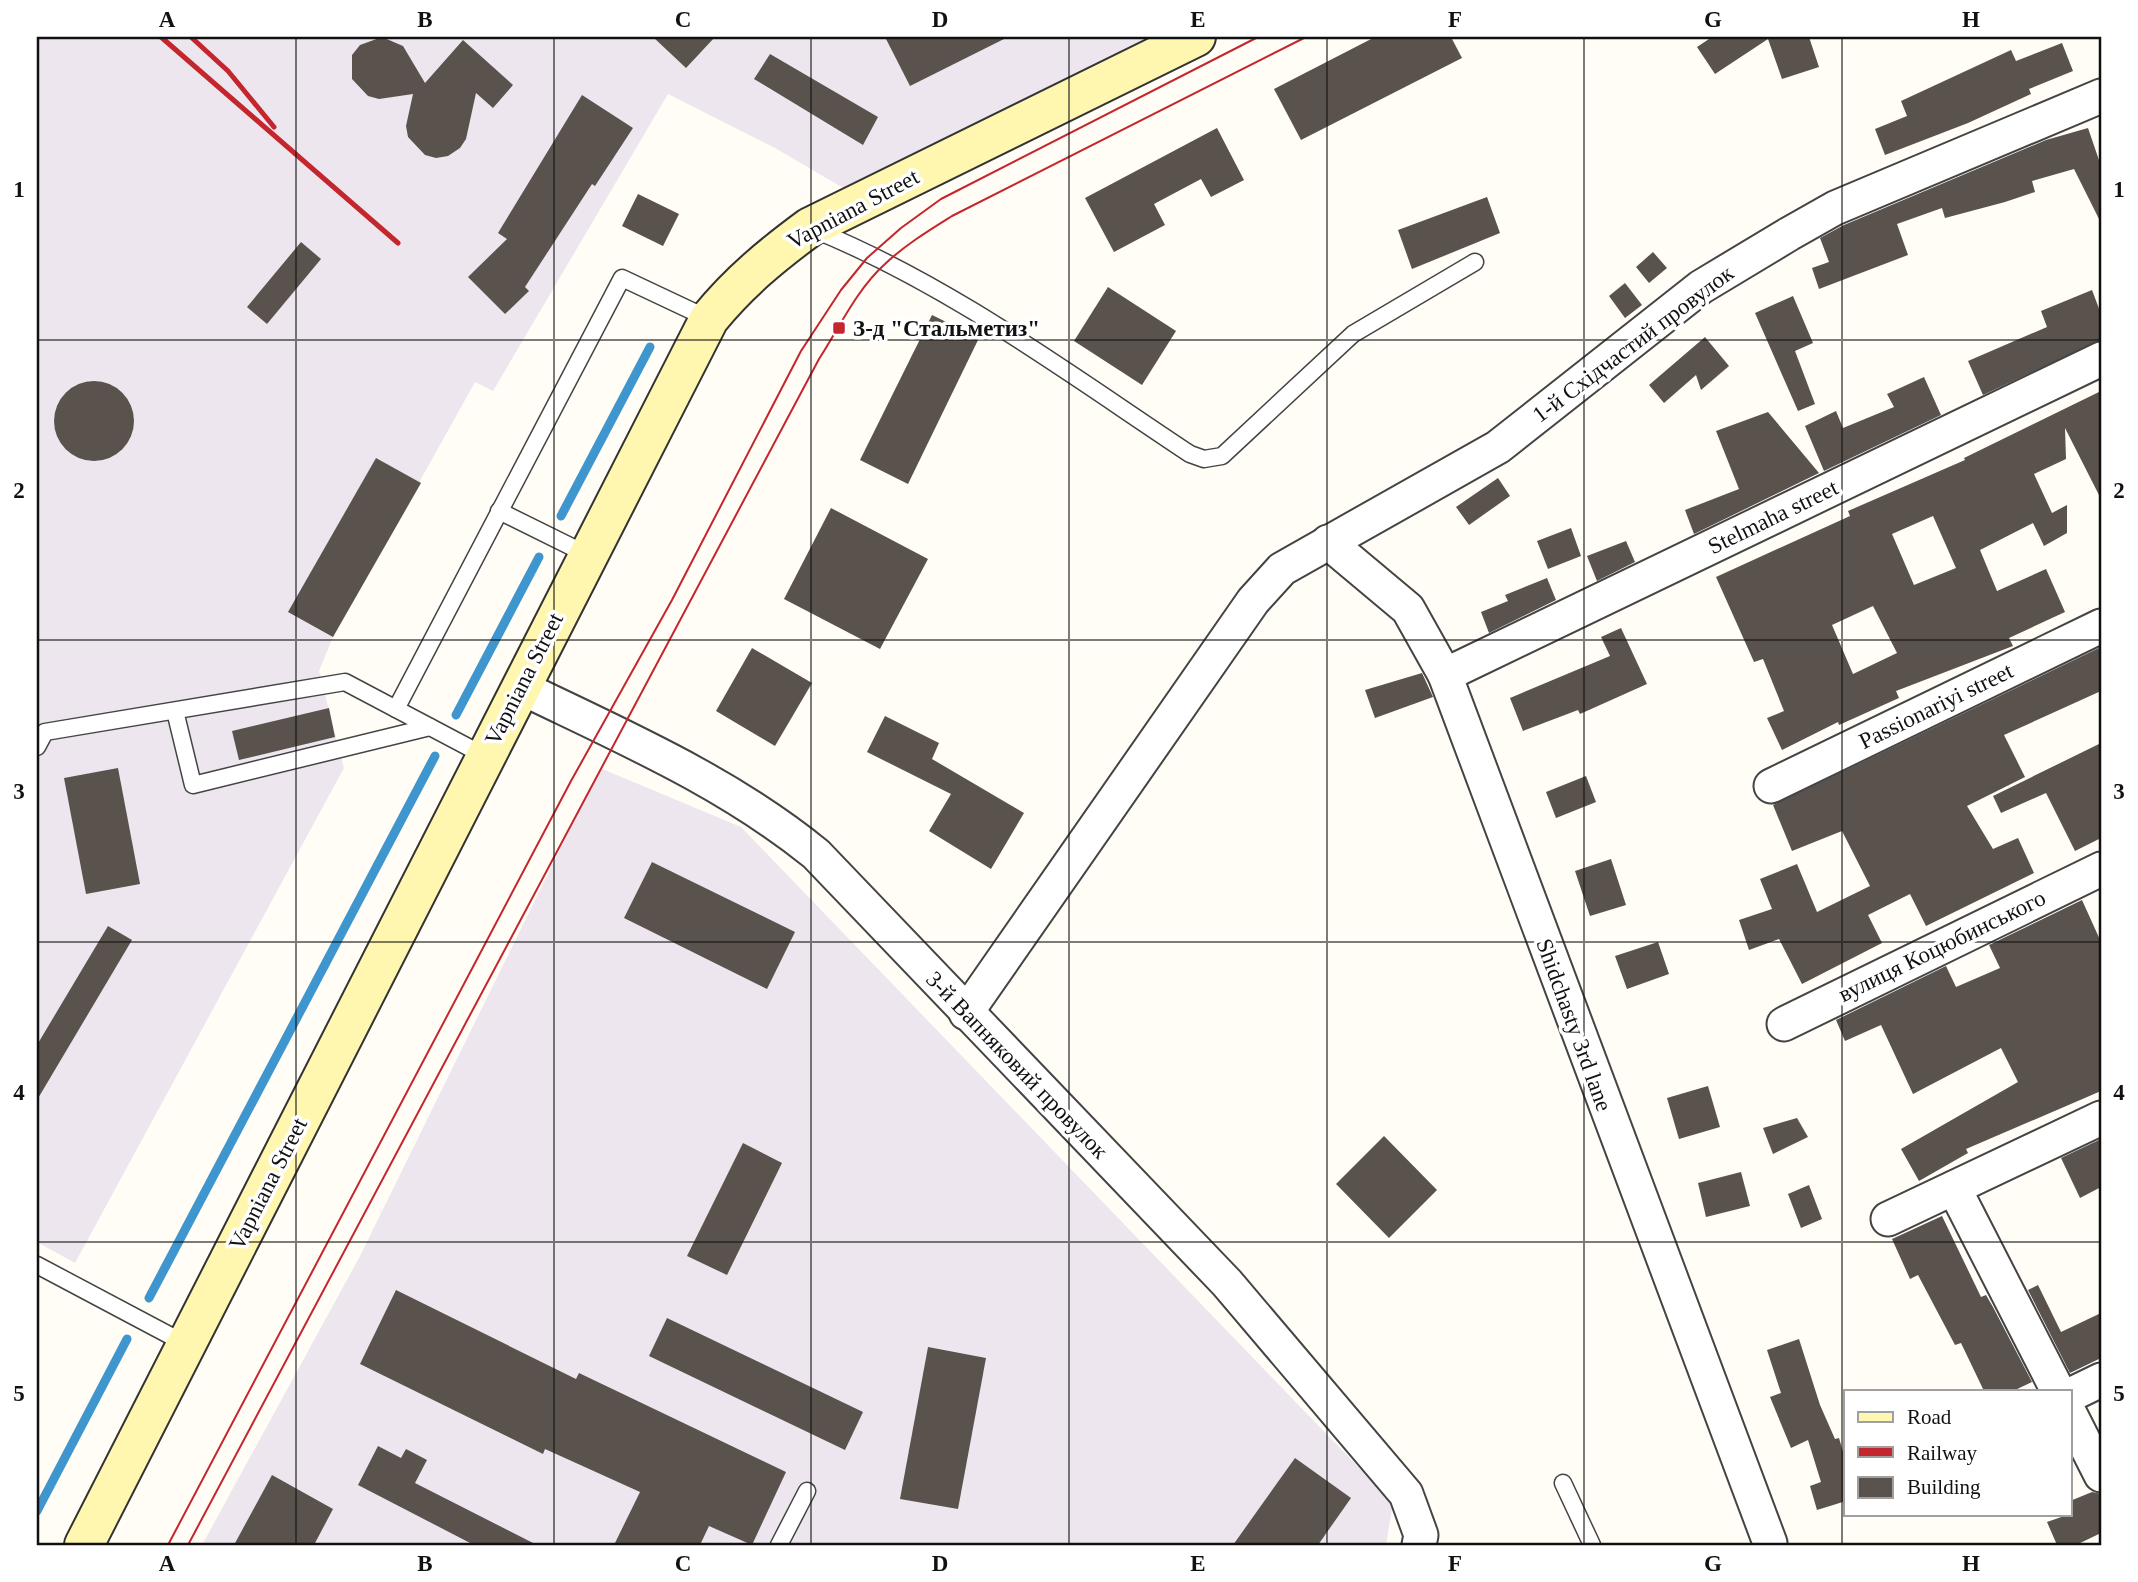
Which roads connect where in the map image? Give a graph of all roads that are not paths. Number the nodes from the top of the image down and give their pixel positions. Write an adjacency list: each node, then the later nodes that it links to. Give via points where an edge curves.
1 (1196, 37): 3 (street, Vapniana Street)
2 (2101, 96): 8 (street, 1-й Східчастий провулок, via 1835,208 1789,234 1701,287 1498,447)
3 (810, 227): 4 (lane, via 888,262 988,320 1204,459 1222,456 1353,334); 5 (street, Vapniana Street, via 741,281)
4 (1475, 262)
5 (709, 319): 7 (lane, via 621,278); 9 (street, Vapniana Street)
6 (2101, 359): 11 (street, Stelmaha street)
7 (499, 512): 9 (lane); 13 (lane)
8 (1328, 542): 11 (street, Shidchasty 3rd lane, via 1408,609); 20 (street, 1-й Східчастий провулок, via 1282,569 1253,601)
9 (588, 555): 12 (street, Vapniana Street)
10 (2101, 626): 18 (street, Passionariyi street)
11 (1445, 675): 34 (street, Shidchasty 3rd lane)
12 (520, 687): 17 (street, Vapniana Street); 20 (street, 3-й Вапняковий провулок, via 662,755 769,816 816,854)
13 (396, 709): 14 (lane, via 345,682); 15 (lane)
14 (175, 711): 15 (lane, via 192,785); 16 (lane, via 45,733)
15 (430, 727): 17 (lane)
16 (37, 747)
17 (485, 756): 26 (street, Vapniana Street)
18 (1771, 786)
19 (2101, 869): 21 (street, вулиця Коцюбинського)
20 (966, 1013): 37 (street, 3-й Вапняковий провулок, via 1227,1283 1406,1494 1421,1535)
21 (1784, 1024)
22 (2101, 1118): 23 (street)
23 (1954, 1188): 24 (street); 28 (street)
24 (1888, 1219)
25 (37, 1265): 26 (lane)
26 (186, 1344): 35 (street, Vapniana Street)
27 (2101, 1380): 29 (street)
28 (2057, 1390)
29 (2072, 1394)
30 (2072, 1418): 31 (street)
31 (2101, 1475)
32 (1563, 1483): 38 (lane)
33 (807, 1491): 36 (lane)
34 (1769, 1543)
35 (84, 1545)
36 (779, 1545)
37 (1419, 1545)
38 (1592, 1545)

